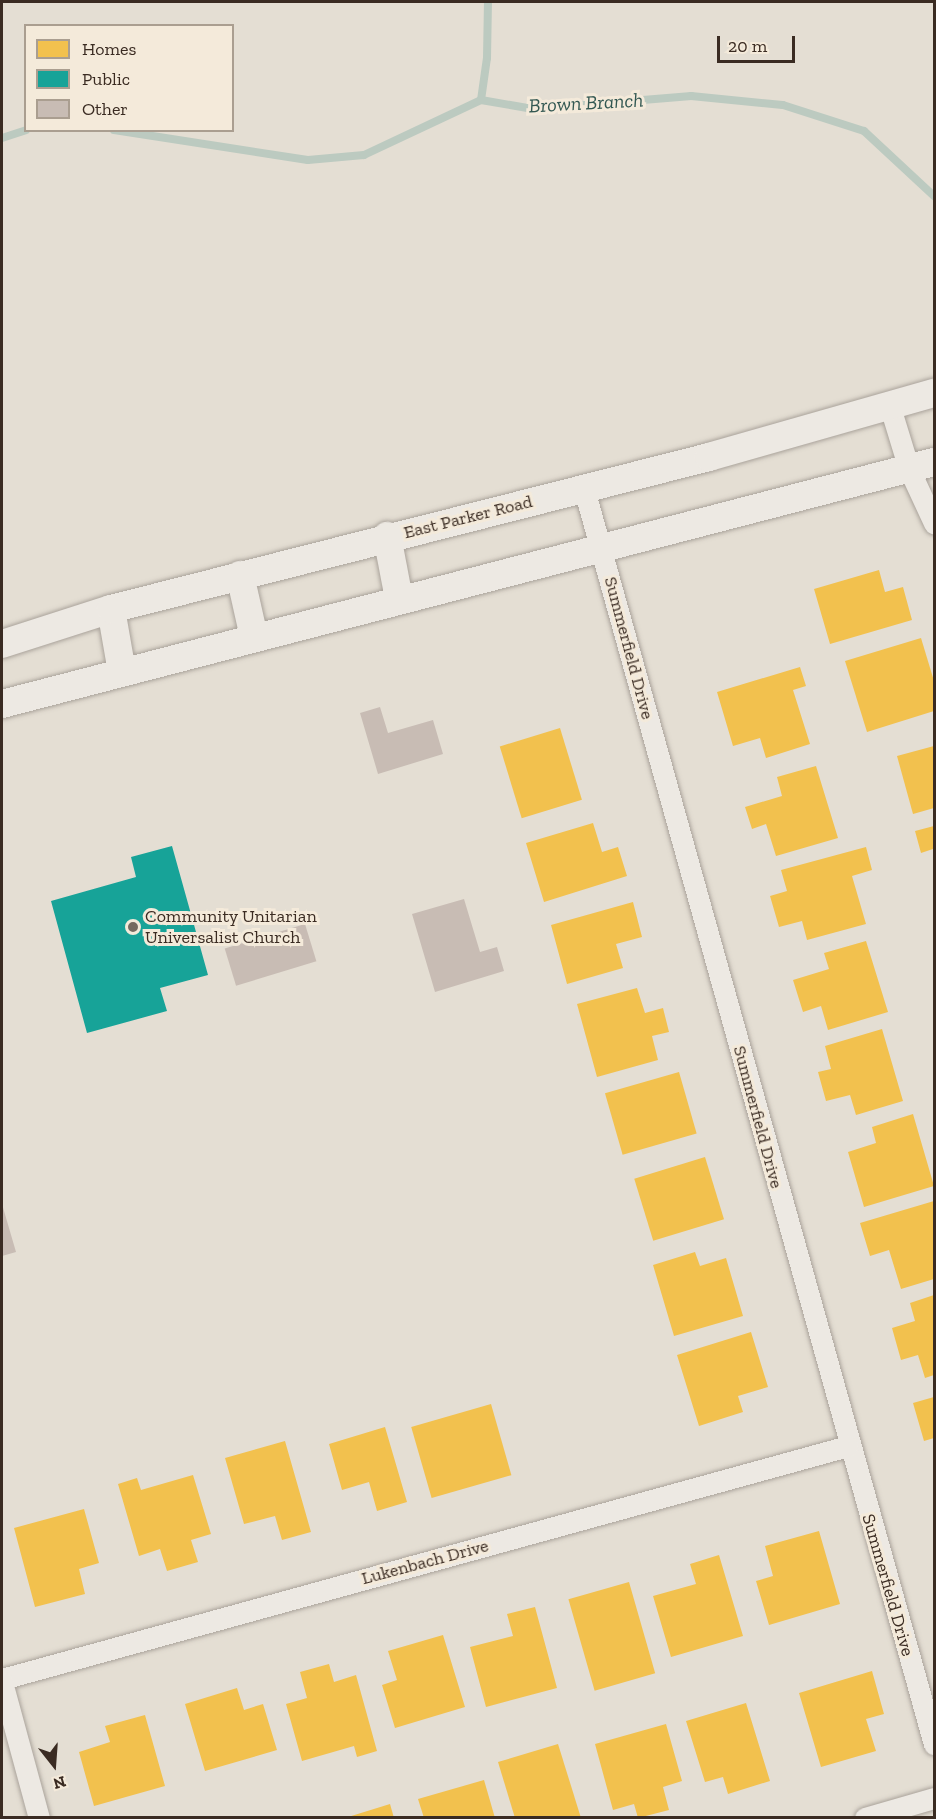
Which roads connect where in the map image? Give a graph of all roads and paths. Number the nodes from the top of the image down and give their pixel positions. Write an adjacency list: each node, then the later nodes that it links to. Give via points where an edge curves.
1 (934, 393): 2 (main road, East Parker Road)
2 (890, 407): 3 (street); 4 (main road, East Parker Road)
3 (922, 465): 5 (street); 7 (main road)
4 (584, 489): 6 (main road, East Parker Road); 7 (street, Summerfield Drive)
5 (934, 524)
6 (387, 536): 8 (main road, East Parker Road); 9 (main road)
7 (601, 546): 9 (main road); 15 (street, Summerfield Drive)
8 (240, 575): 10 (main road, East Parker Road); 11 (main road)
9 (399, 599): 11 (main road)
10 (111, 609): 12 (main road, East Parker Road); 13 (main road)
11 (254, 637): 13 (main road)
12 (2, 644)
13 (122, 672): 14 (main road)
14 (2, 704)
15 (848, 1446): 16 (street, Lukenbach Drive); 17 (street, Summerfield Drive)
16 (2, 1680): 19 (street)
17 (934, 1744)
18 (934, 1798): 20 (street)
19 (39, 1818)
20 (865, 1818)

